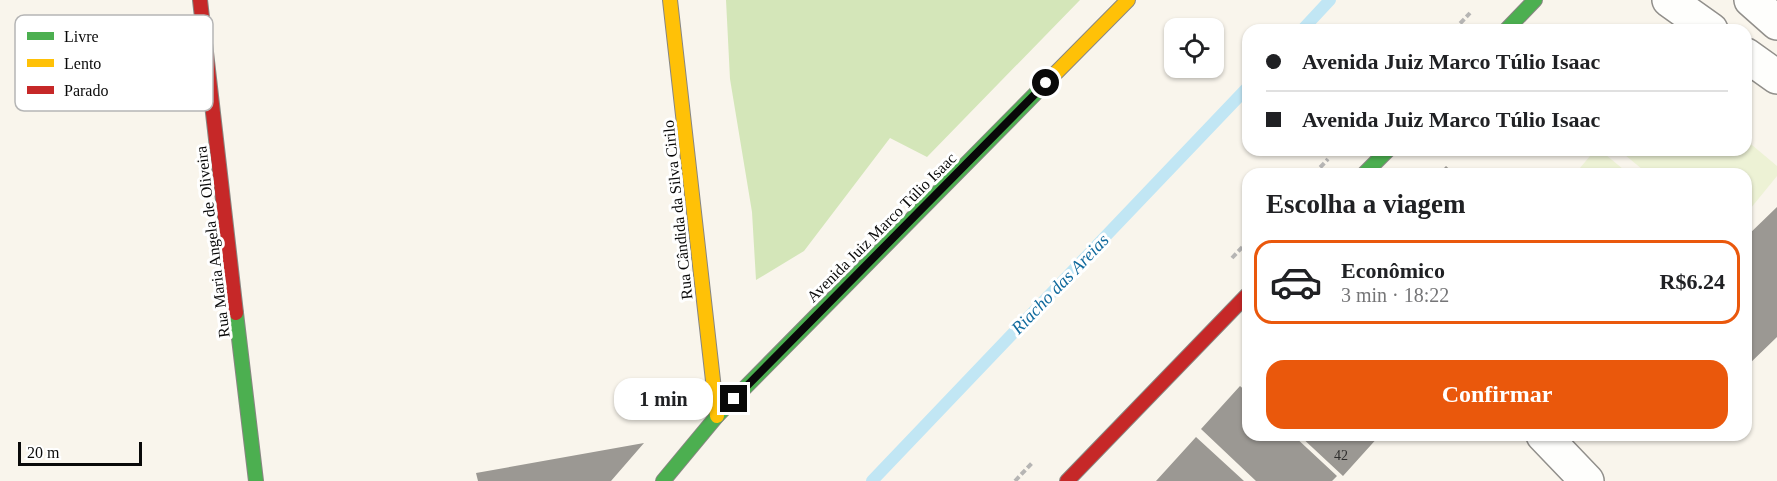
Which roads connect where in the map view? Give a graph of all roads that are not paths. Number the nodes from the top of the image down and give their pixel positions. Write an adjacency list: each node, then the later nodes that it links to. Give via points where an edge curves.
1 (200, 0): 7 (main road, Rua Maria Angela de Oliveira)
2 (670, 0): 17 (main road, Rua Cândida da Silva Cirilo)
3 (1128, 0): 17 (main road, Avenida Juiz Marco Túlio Isaac)
4 (1535, 0): 9 (main road)
5 (1669, 0): 10 (street)
6 (1750, 0): 8 (street)
7 (202, 15)
8 (1777, 23)
9 (1512, 24)
10 (1703, 24)
11 (1752, 59): 12 (street)
12 (1777, 77)
13 (213, 111): 19 (main road, Rua Maria Angela de Oliveira)
14 (1382, 156): 15 (main road)
15 (1370, 168)
16 (1242, 300): 21 (main road)
17 (717, 416): 20 (main road, Avenida Juiz Marco Túlio Isaac)
18 (1549, 441): 22 (street)
19 (256, 481)
20 (663, 481)
21 (1067, 481)
22 (1587, 481)

